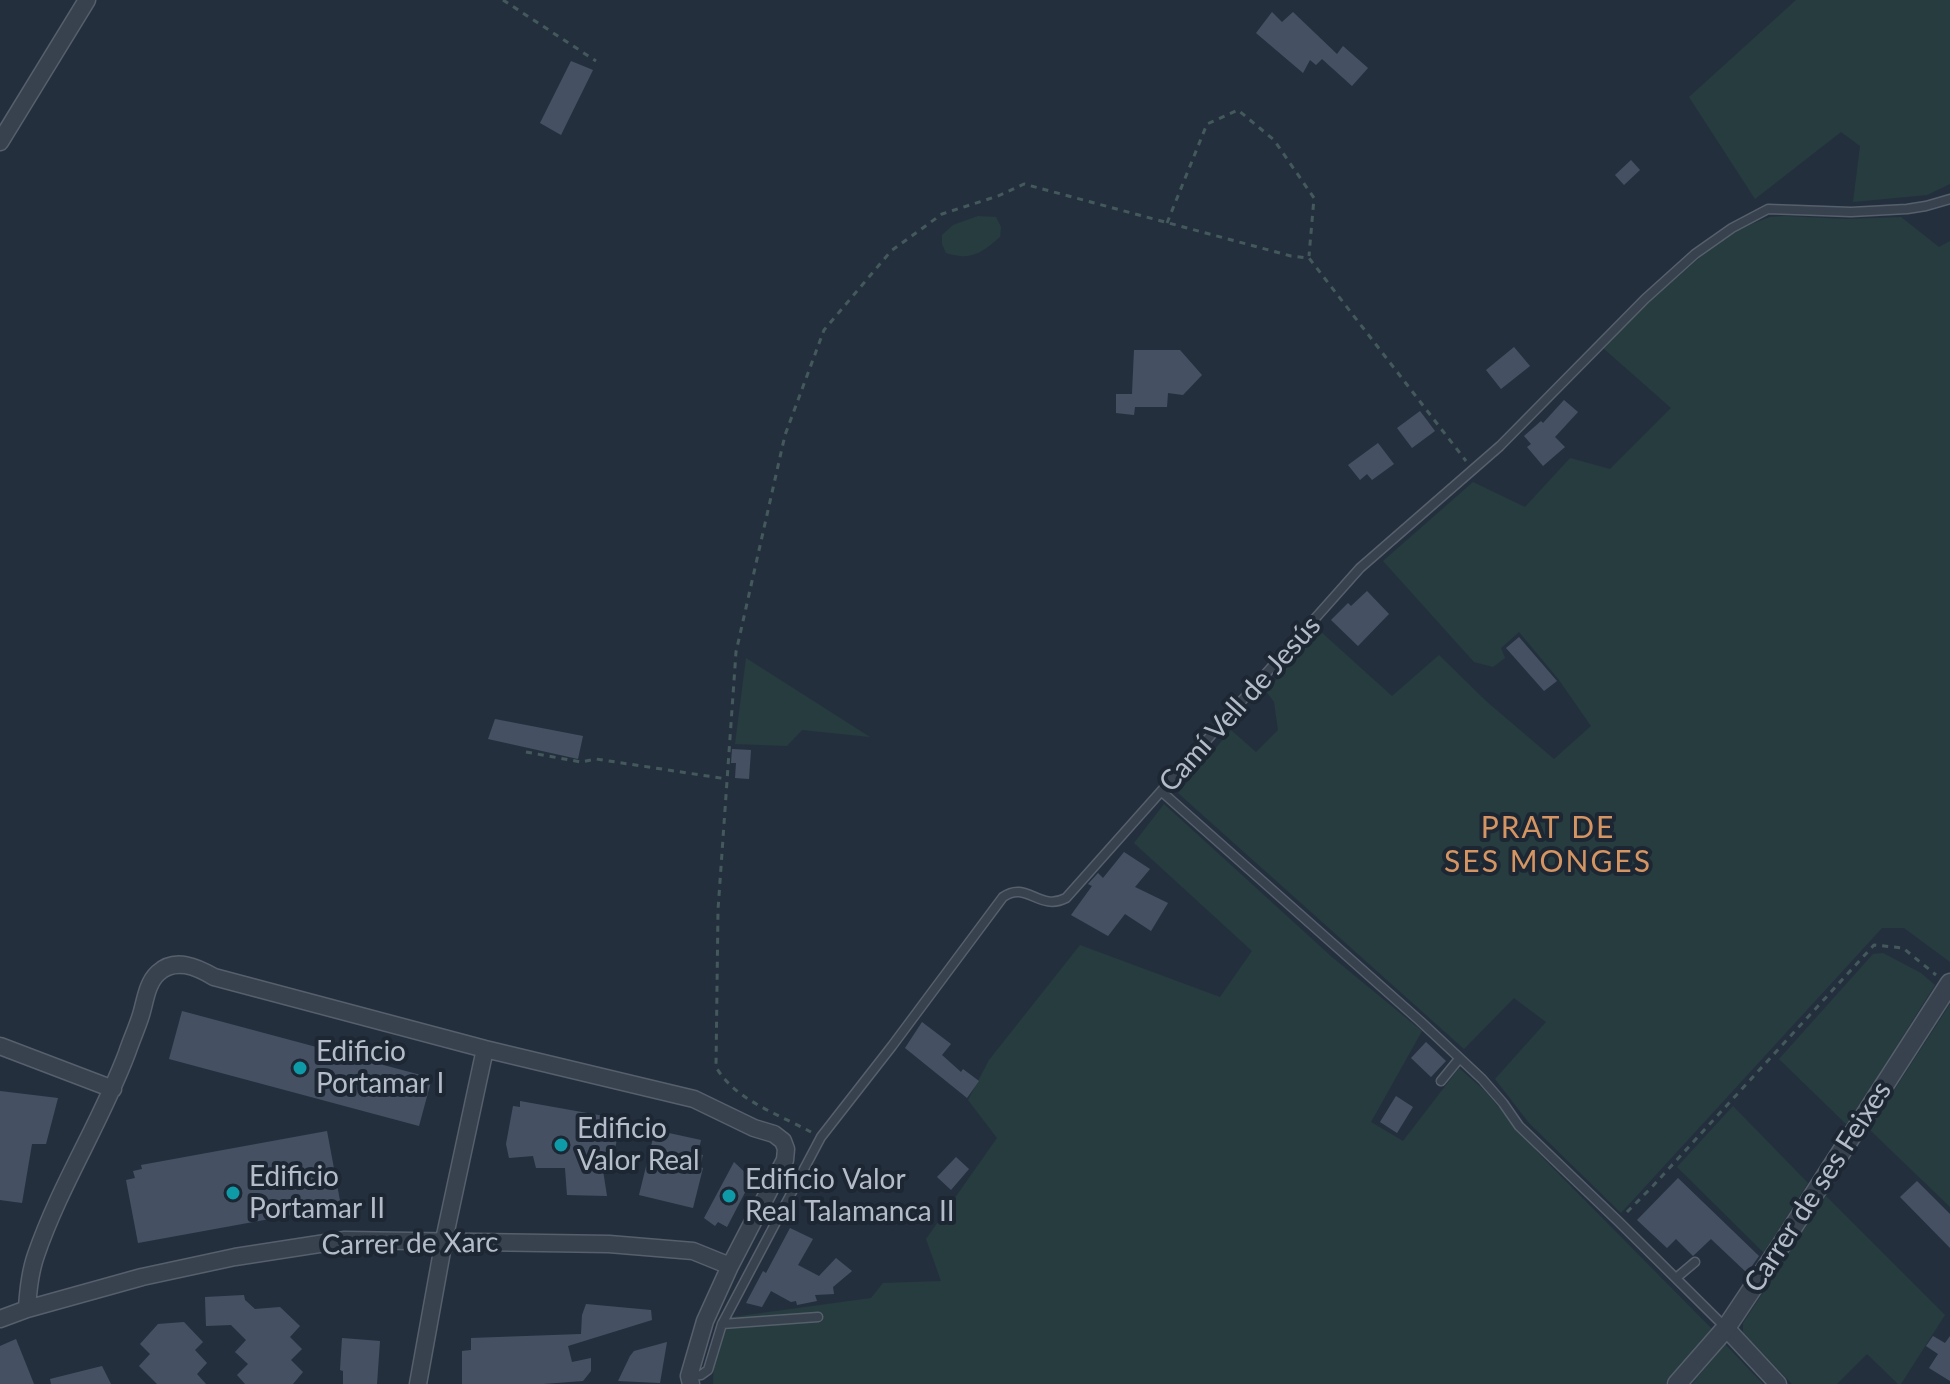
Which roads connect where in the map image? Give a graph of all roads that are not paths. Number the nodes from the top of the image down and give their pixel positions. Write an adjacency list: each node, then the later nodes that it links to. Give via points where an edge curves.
1 (87, 0): 2 (street)
2 (0, 142)
3 (1950, 199): 4 (lane, Camí Vell de Jesús, via 1907,209 1768,209 1695,254 1473,471 1360,568)
4 (1162, 792): 8 (lane); 18 (lane, Camí Vell de Jesús, via 1066,898 1050,903 1017,891 1003,897 821,1137)
5 (1949, 984): 19 (street, Carrer de ses Feixes)
6 (0, 1046): 10 (street)
7 (485, 1049): 10 (street, via 179,964 157,974 149,986); 11 (street); 13 (street, Camí Vell de Jesús, via 694,1099 783,1141 785,1160)
8 (1459, 1059): 9 (lane); 14 (lane, via 1519,1126)
9 (1441, 1081)
10 (113, 1089): 15 (street, via 35,1256)
11 (444, 1240): 13 (street, Carrer de Xarc, via 693,1251); 15 (street, Carrer de Xarc, via 345,1240 235,1257); 21 (street)
12 (1695, 1262): 14 (lane)
13 (730, 1266): 20 (street, Camí Vell de Jesús, via 705,1321)
14 (1676, 1278): 19 (lane)
15 (27, 1309): 17 (street, Carrer de Xarc)
16 (818, 1317): 18 (lane)
17 (0, 1319)
18 (722, 1324): 20 (lane, Camí Vell de Jesús, via 708,1370)
19 (1726, 1328): 22 (street, Carrer de ses Feixes); 23 (street)
20 (690, 1380)
21 (418, 1384)
22 (1677, 1384)
23 (1778, 1384)

